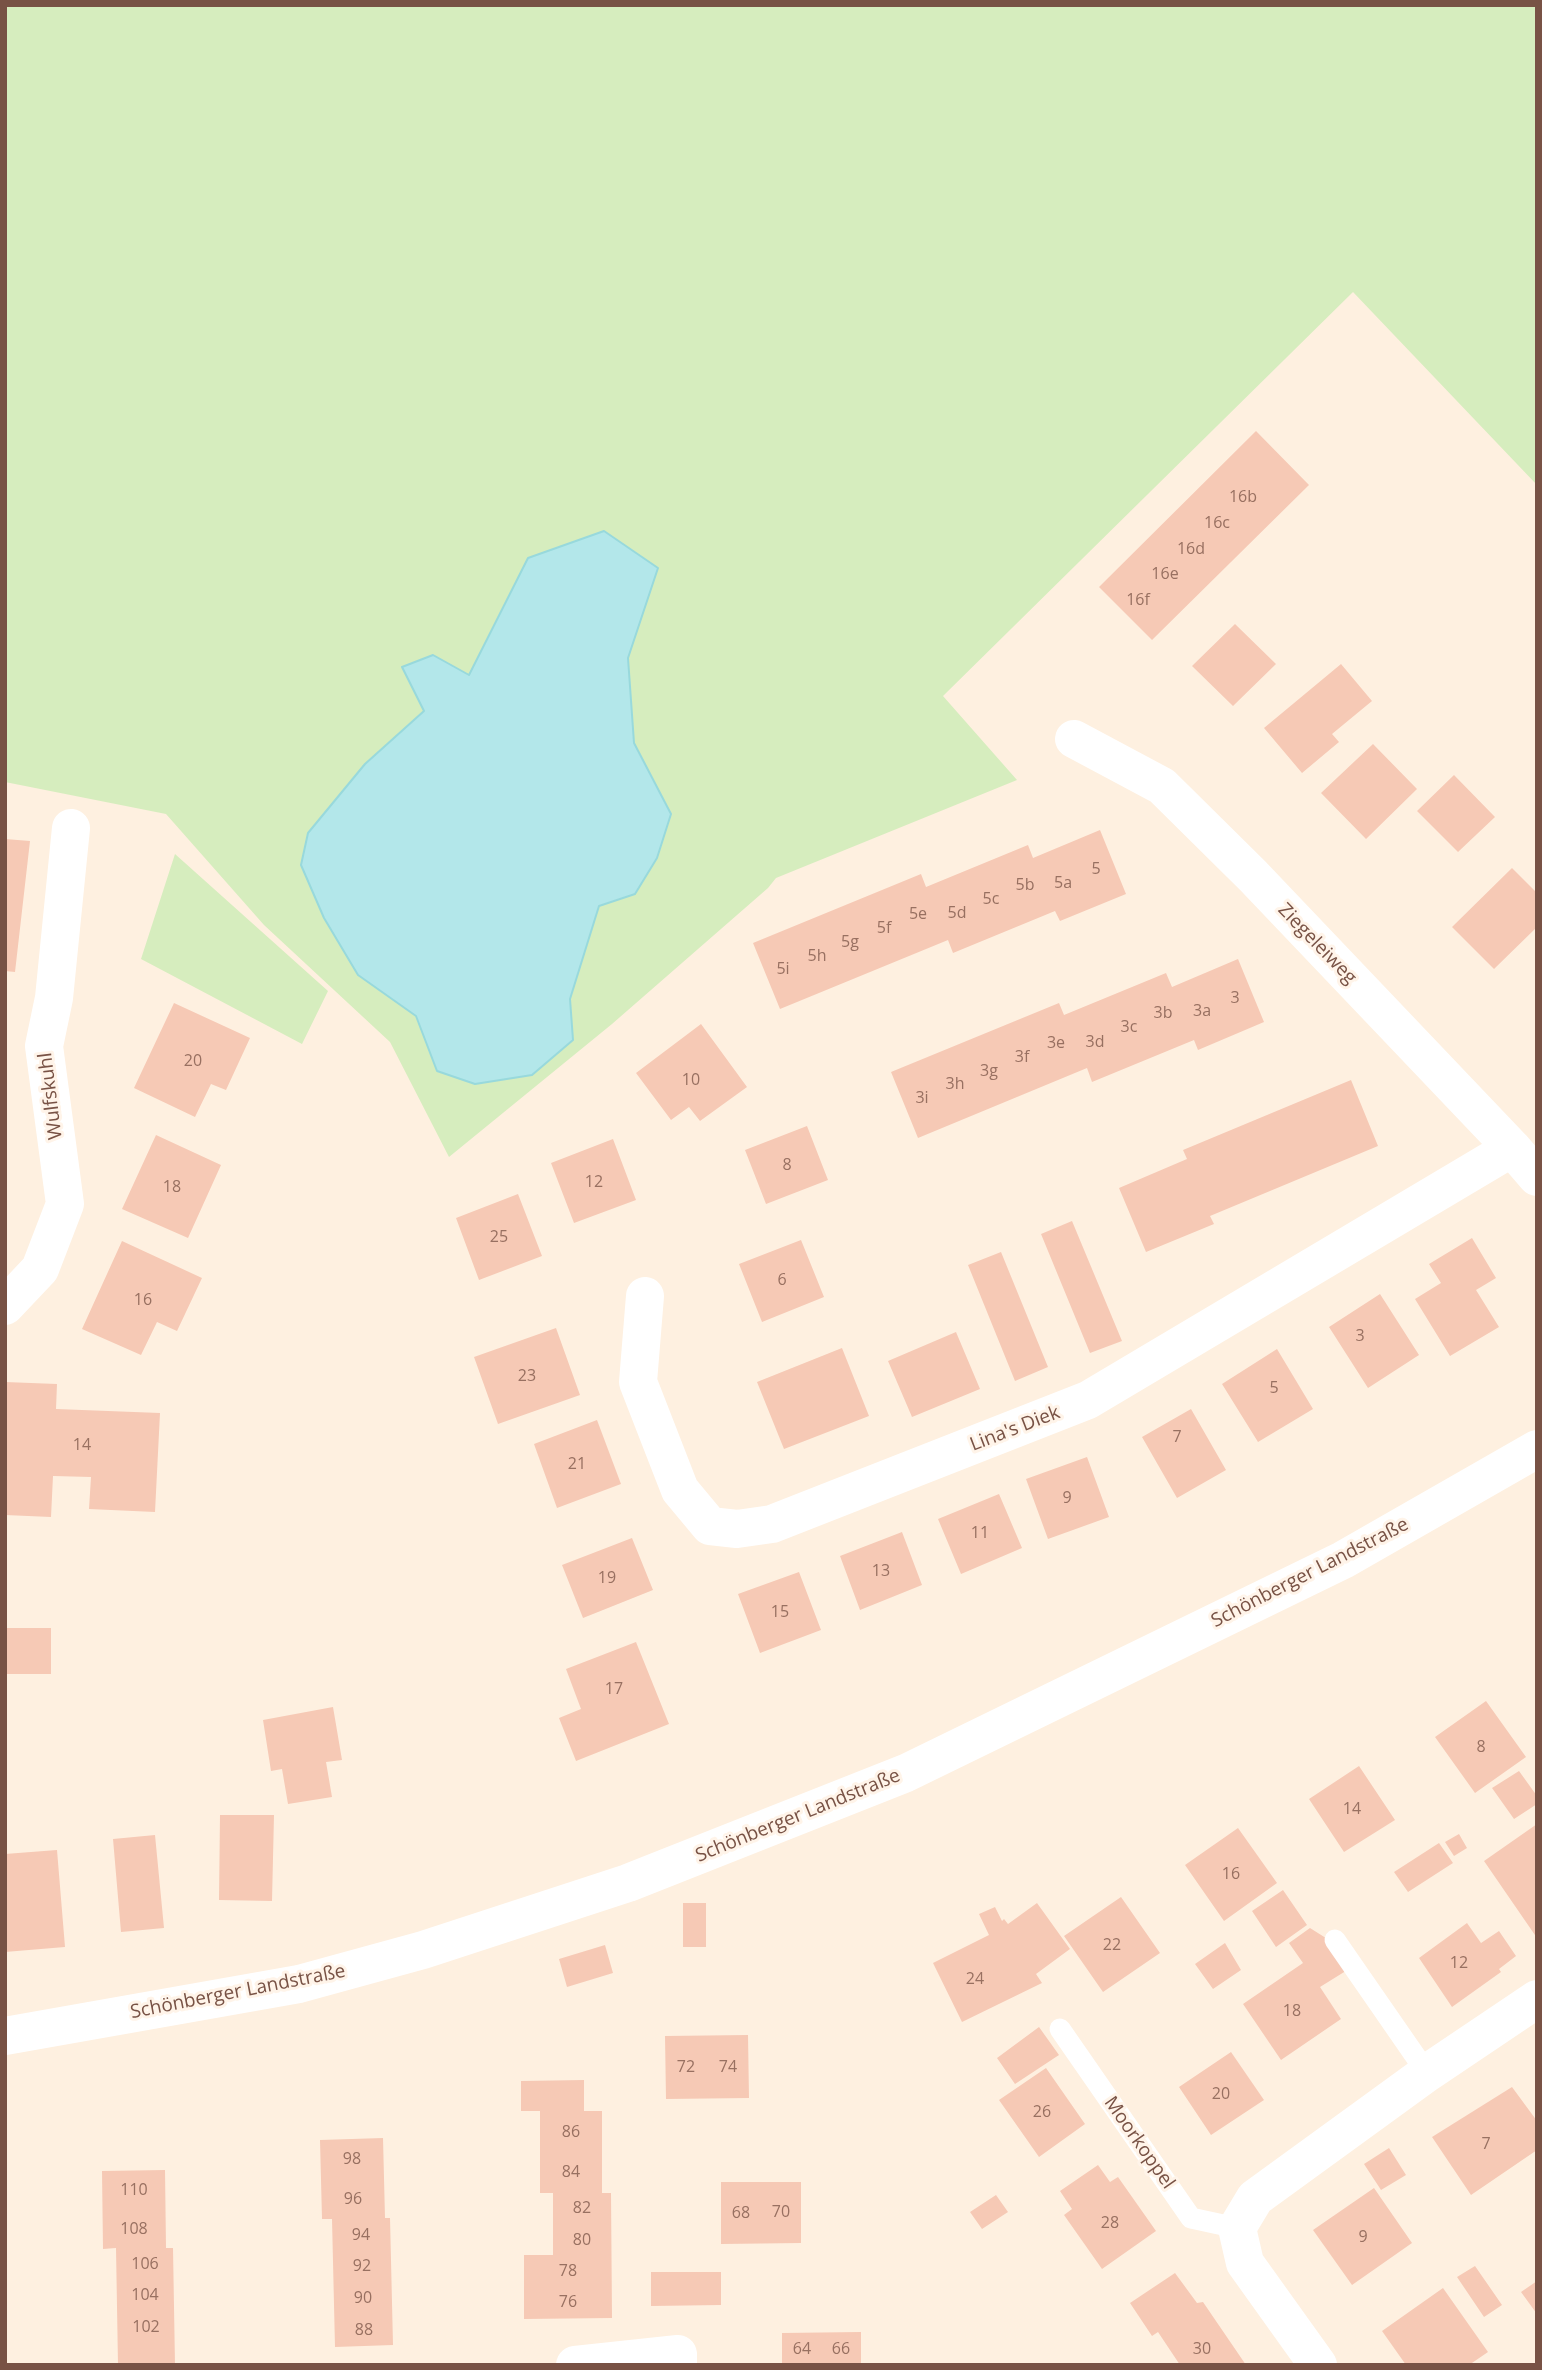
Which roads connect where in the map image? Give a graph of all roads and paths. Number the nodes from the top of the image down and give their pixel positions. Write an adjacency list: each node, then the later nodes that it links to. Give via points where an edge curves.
1 (1074, 739): 3 (street, Ziegeleiweg, via 1162,786)
2 (71, 828): 6 (street, Wulfskuhl, via 54,998 44,1046 65,1204 40,1269)
3 (1513, 1148): 4 (street, Ziegeleiweg); 5 (street, Lina's Diek, via 1088,1400 772,1524 737,1529 710,1525 680,1490 638,1382)
4 (1537, 1177)
5 (645, 1296)
6 (5, 1306)
7 (1537, 1450): 11 (street, Schönberger Landstraße, via 1343,1560 906,1773 628,1883 423,1950 299,1984)
8 (1335, 1940): 12 (lane)
9 (1537, 1998): 12 (street)
10 (1060, 2029): 13 (lane, Moorkoppel, via 1191,2218)
11 (5, 2036)
12 (1427, 2073): 13 (street, via 1255,2198)
13 (1237, 2228): 16 (street, via 1245,2263)
14 (575, 2365): 15 (street, via 677,2354)
15 (678, 2365)
16 (1318, 2365)

